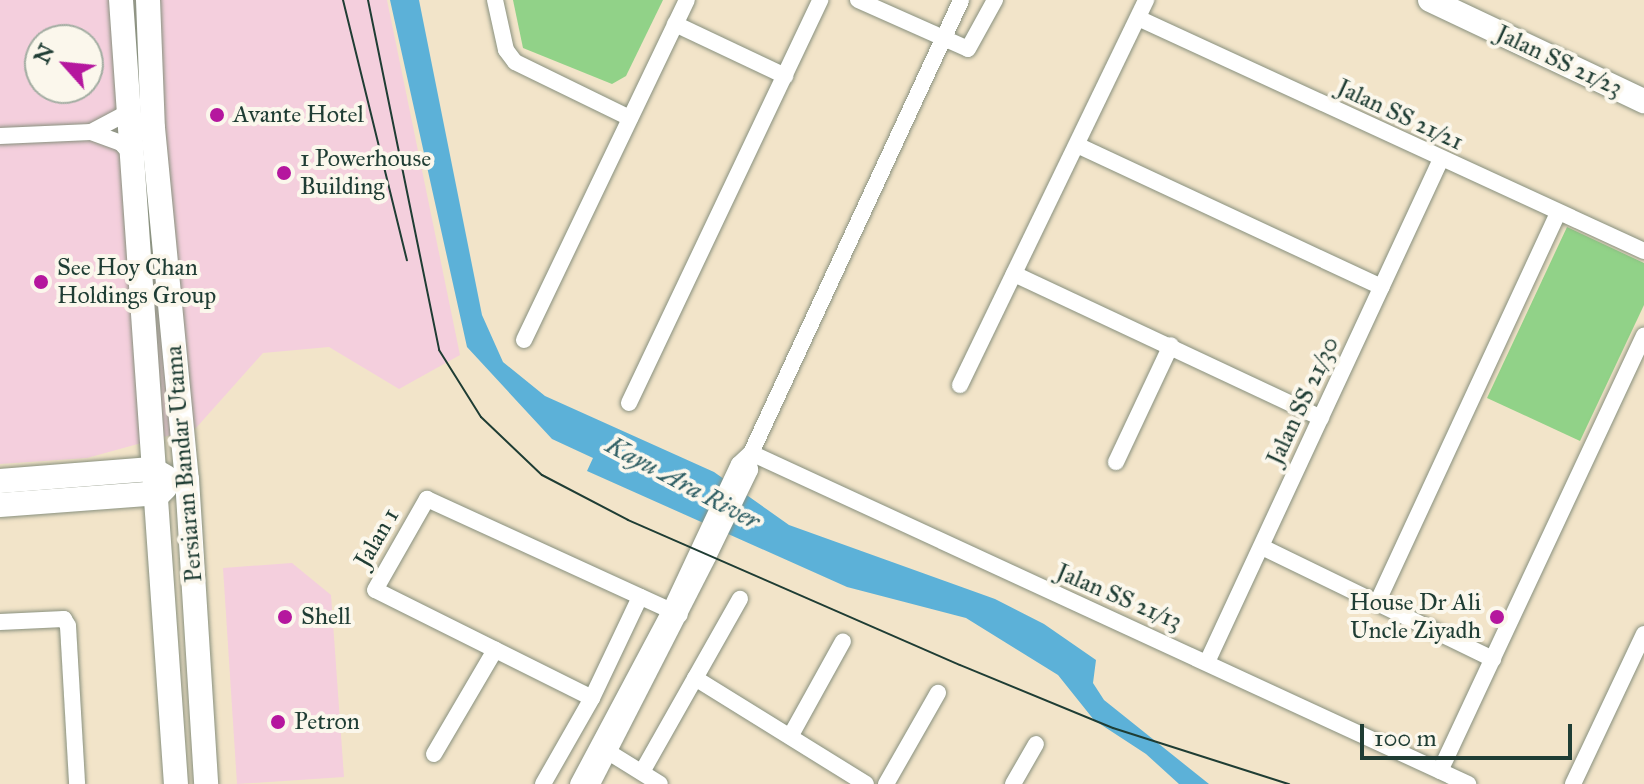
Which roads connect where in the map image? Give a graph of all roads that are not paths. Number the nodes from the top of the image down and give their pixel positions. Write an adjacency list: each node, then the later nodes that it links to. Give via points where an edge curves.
1 (121, 0): 16 (main road, Persiaran Bandar Utama)
2 (148, 0): 30 (main road, Persiaran Bandar Utama, via 153,128)
3 (495, 0): 17 (street, via 506,50 515,62)
4 (687, 0): 12 (street)
5 (820, 0): 14 (street)
6 (858, 0): 13 (street)
7 (961, 0): 13 (street)
8 (995, 0): 13 (street, via 968,49)
9 (1146, 0): 11 (street)
10 (1430, 0): 15 (main road, Jalan SS 21/23)
11 (1138, 18): 20 (street); 22 (street, Jalan SS 21/21)
12 (675, 24): 14 (street); 17 (street)
13 (941, 40): 35 (street)
14 (785, 76): 32 (street)
15 (1644, 101)
16 (127, 113): 18 (street); 21 (main road, Persiaran Bandar Utama)
17 (630, 118): 28 (street)
18 (91, 132): 19 (street); 21 (street, via 121,143)
19 (0, 136)
20 (1077, 145): 25 (street); 26 (street)
21 (130, 153): 34 (main road, Persiaran Bandar Utama)
22 (1440, 161): 23 (street, Jalan SS 21/21); 26 (street, Jalan SS 21/30)
23 (1558, 213): 24 (street, Jalan SS 21/21); 48 (street)
24 (1644, 251)
25 (1014, 274): 29 (street); 31 (street)
26 (1382, 287): 33 (street, Jalan SS 21/30)
27 (1644, 335): 55 (street)
28 (524, 340)
29 (1171, 345): 33 (street); 36 (street)
30 (177, 360): 39 (main road, via 172,380 175,455); 50 (main road, Persiaran Bandar Utama)
31 (960, 385)
32 (629, 403)
33 (1321, 418): 45 (street, Jalan SS 21/30)
34 (155, 422): 37 (main road, via 135,453); 39 (main road, Persiaran Bandar Utama)
35 (747, 461): 49 (street); 56 (street, Jalan SS 21/13)
36 (1116, 462)
37 (102, 472): 38 (main road); 39 (main road)
38 (0, 481)
39 (158, 481): 41 (main road); 44 (main road, Persiaran Bandar Utama); 50 (main road, via 177,495 187,598)
40 (0, 493): 42 (main road, via 30,491)
41 (120, 497): 42 (main road); 44 (main road, via 135,503)
42 (57, 501): 43 (main road)
43 (0, 505)
44 (159, 529): 68 (main road, Persiaran Bandar Utama)
45 (1262, 547): 48 (street); 56 (street, Jalan SS 21/30)
46 (640, 597): 49 (street, Jalan 1); 54 (street, Jalan 1, via 427,499 375,590); 59 (street)
47 (740, 599): 57 (street)
48 (1377, 603): 55 (street)
49 (675, 613): 62 (street)
50 (197, 618): 66 (main road, Persiaran Bandar Utama)
51 (0, 622): 67 (street, via 64,619 68,626)
52 (1644, 634): 77 (street)
53 (843, 641): 60 (street)
54 (495, 650): 59 (street, Jalan 1); 63 (street)
55 (1493, 659): 64 (street)
56 (1208, 660): 64 (street, Jalan SS 21/13)
57 (695, 678): 60 (street); 65 (street)
58 (938, 693): 74 (street)
59 (592, 698): 69 (street)
60 (791, 735): 73 (street)
61 (1036, 744): 75 (street)
62 (606, 751): 65 (street); 70 (street); 71 (street)
63 (434, 754)
64 (1440, 771): 76 (street, Jalan SS 21/13)
65 (642, 772): 72 (street)
66 (209, 780)
67 (77, 784)
68 (176, 784)
69 (543, 784)
70 (578, 784)
71 (592, 784)
72 (660, 784)
73 (866, 784)
74 (886, 784)
75 (1013, 784)
76 (1468, 784)
77 (1573, 784)

